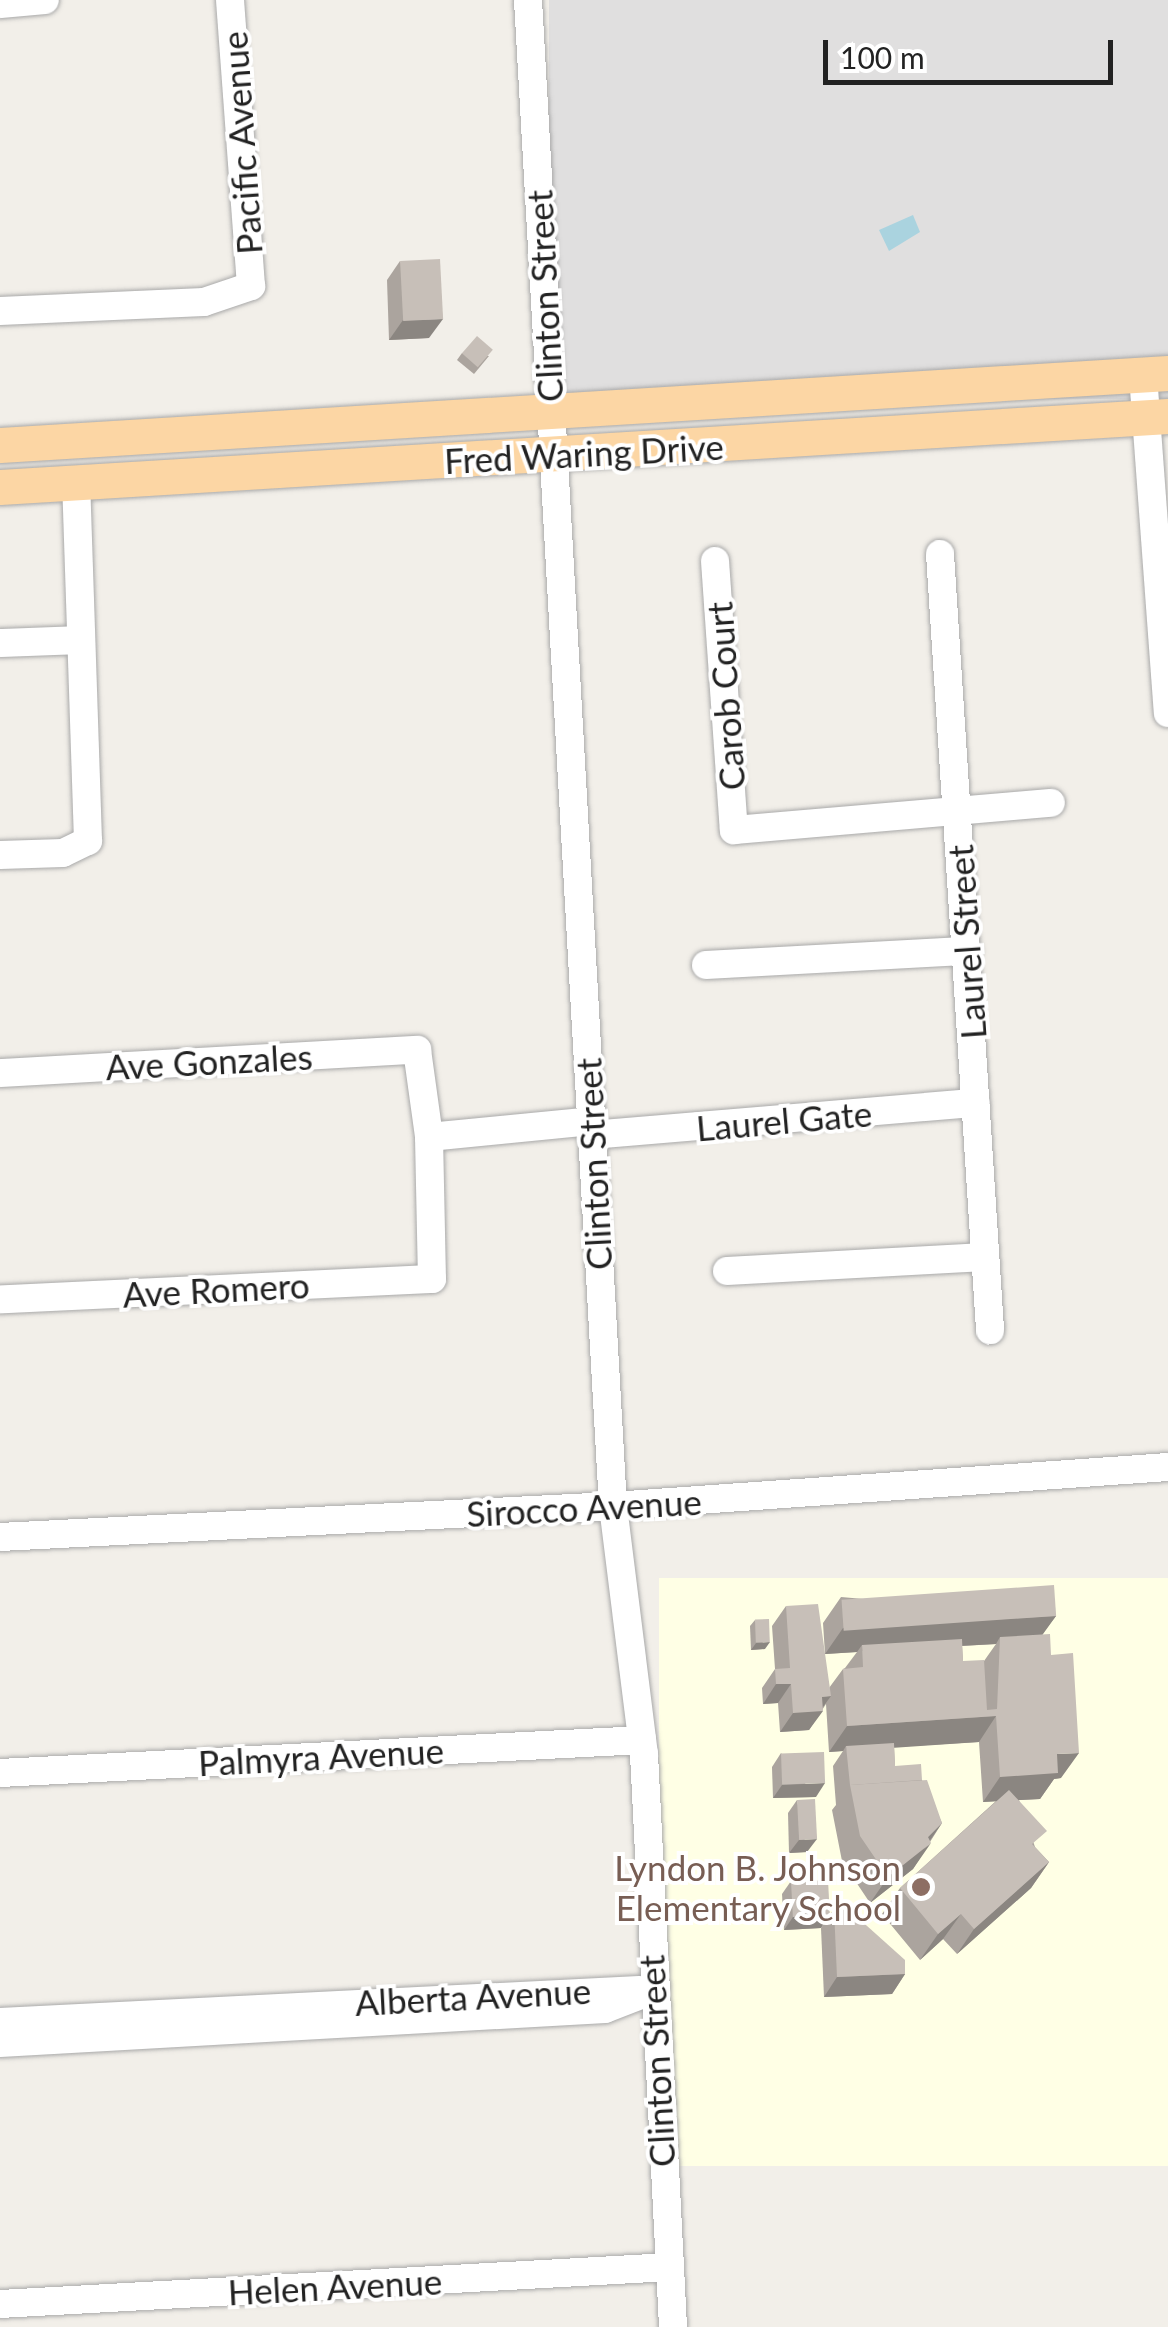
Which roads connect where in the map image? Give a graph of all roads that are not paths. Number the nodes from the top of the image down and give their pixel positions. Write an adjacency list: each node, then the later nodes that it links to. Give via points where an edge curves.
1 (45, 0): 4 (street)
2 (230, 0): 5 (street, Pacific Avenue, via 252,286 204,302)
3 (528, 0): 7 (street, Clinton Street)
4 (0, 4)
5 (0, 309)
6 (1155, 374): 7 (main road, Fred Waring Drive); 8 (street)
7 (550, 415): 9 (main road, Fred Waring Drive); 10 (street, Clinton Street)
8 (1156, 417): 10 (main road, Fred Waring Drive); 15 (street)
9 (0, 445)
10 (553, 456): 11 (main road, Fred Waring Drive); 26 (street, Clinton Street)
11 (76, 483): 12 (main road, Fred Waring Drive); 16 (street)
12 (0, 487)
13 (940, 554): 20 (street, Laurel Street)
14 (715, 561): 20 (street, Carob Court, via 734,830)
15 (1162, 565): 18 (street)
16 (81, 640): 17 (street); 21 (street, via 88,841 63,853)
17 (0, 643)
18 (1168, 713)
19 (1050, 803): 20 (street)
20 (956, 811): 22 (street, Laurel Street)
21 (0, 855)
22 (968, 950): 23 (street); 25 (street, Laurel Street)
23 (706, 965)
24 (0, 1072): 27 (street, Ave Gonzales, via 418,1050)
25 (976, 1103): 26 (street, Laurel Gate); 28 (street, Laurel Street)
26 (591, 1128): 27 (street, Laurel Gate); 33 (street, Clinton Street)
27 (429, 1137): 30 (street, Ave Romero, via 432,1279)
28 (986, 1256): 29 (street); 31 (street, Laurel Street)
29 (726, 1271)
30 (0, 1299)
31 (990, 1330)
32 (1168, 1466): 33 (street, Sirocco Avenue)
33 (613, 1506): 34 (street, Sirocco Avenue); 35 (street, Clinton Street)
34 (0, 1537)
35 (642, 1740): 36 (street, Palmyra Avenue); 37 (street, Clinton Street)
36 (0, 1772)
37 (651, 1991): 38 (street, Alberta Avenue); 39 (street, Alberta Avenue, via 605,2009); 40 (street, Clinton Street)
38 (0, 2022)
39 (0, 2043)
40 (670, 2267): 41 (street, Helen Avenue); 42 (street, Clinton Street)
41 (0, 2304)
42 (673, 2327)

